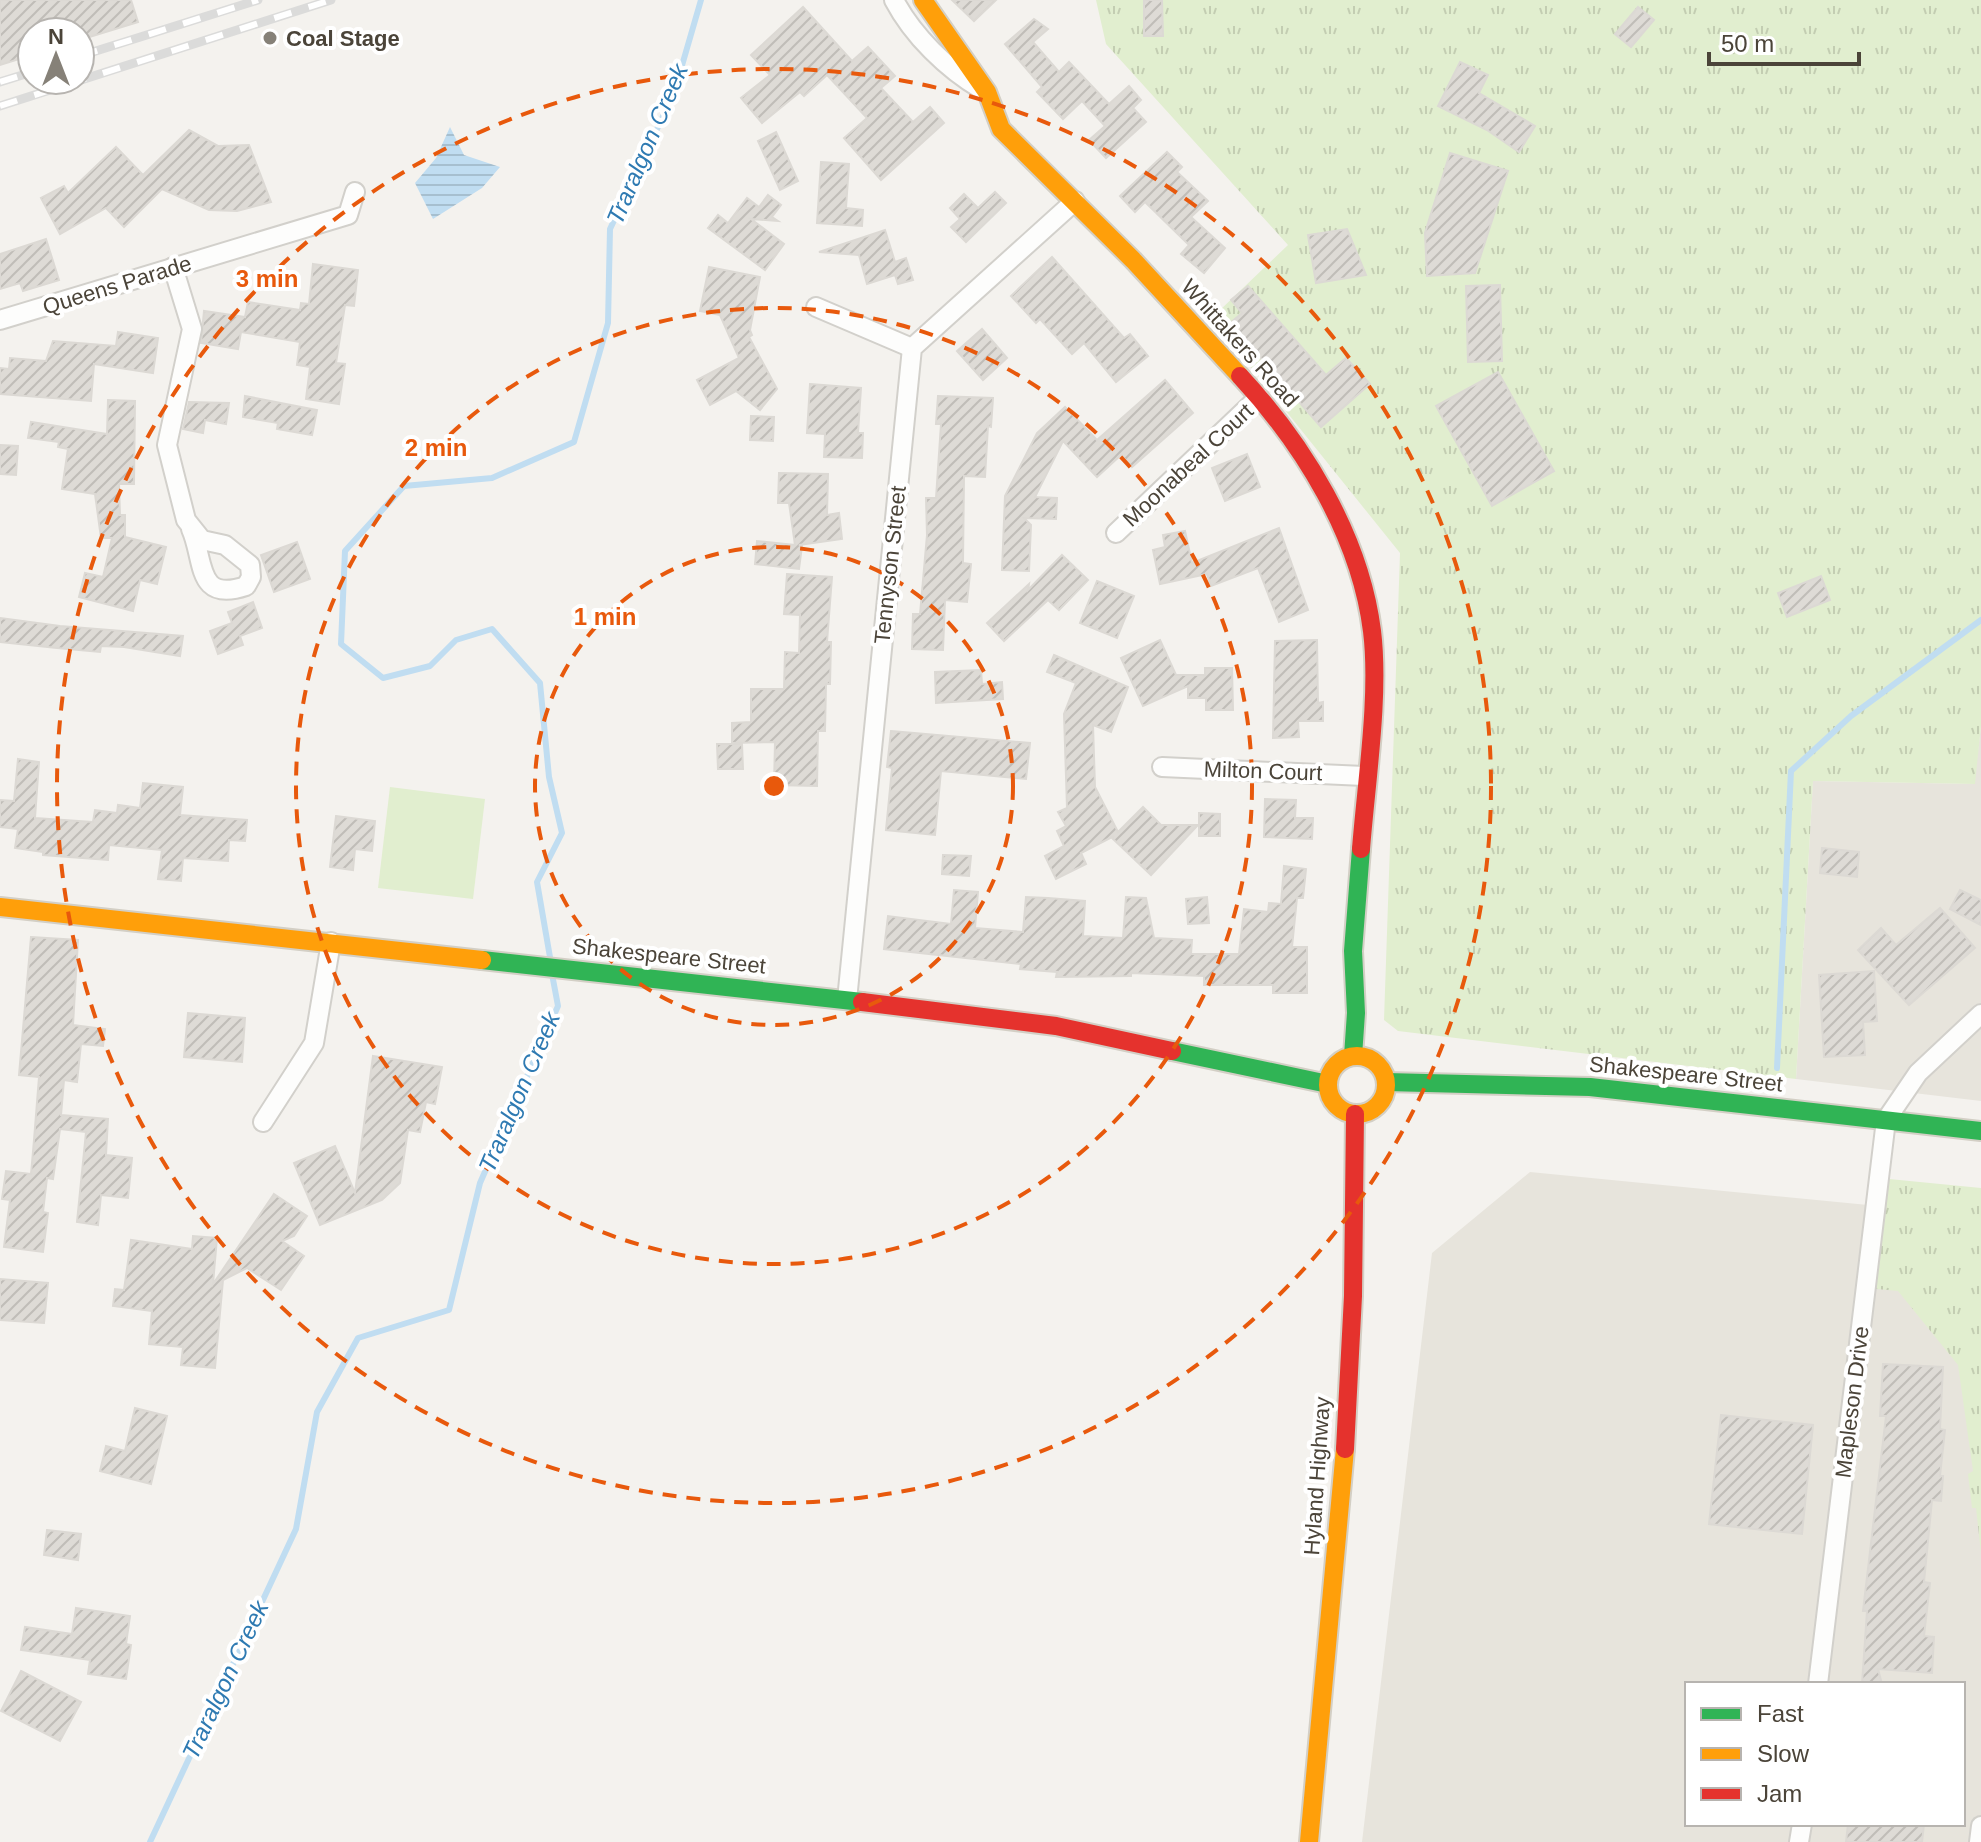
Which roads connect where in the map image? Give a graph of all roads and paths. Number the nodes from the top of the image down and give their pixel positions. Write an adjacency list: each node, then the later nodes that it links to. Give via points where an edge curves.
1 (923, 0): 3 (main road, Whittakers Road)
2 (897, 3): 3 (street, via 956,74)
3 (987, 92): 5 (main road, Whittakers Road, via 1001,129)
4 (355, 192): 6 (street, Queens Parade, via 348,215)
5 (1075, 201): 9 (street); 10 (main road, Whittakers Road)
6 (173, 267): 8 (street, Queens Parade); 11 (street, via 192,329 167,445)
7 (816, 307): 9 (street)
8 (0, 320)
9 (912, 348): 17 (street, Tennyson Street)
10 (1259, 397): 12 (street, Moonabeal Court); 14 (main road, Whittakers Road, via 1278,417 1325,495 1362,583 1372,633)
11 (191, 529)
12 (1116, 533)
13 (1162, 767): 14 (street, Milton Court)
14 (1364, 776): 19 (main road, Whittakers Road, via 1353,951)
15 (0, 907): 16 (main road, Shakespeare Street)
16 (331, 942): 17 (main road, Shakespeare Street); 24 (street, via 314,1043)
17 (847, 1000): 21 (main road, Shakespeare Street, via 1056,1026)
18 (1981, 1014): 23 (street, via 1918,1073)
19 (1353, 1056): 20 (main road, via 1371,1060); 21 (main road, via 1335,1066)
20 (1386, 1082): 22 (main road, via 1375,1107); 23 (main road, Shakespeare Street, via 1590,1087)
21 (1328, 1084): 22 (main road, via 1335,1104)
22 (1355, 1114): 28 (main road, Hyland Highway, via 1346,1444)
23 (1886, 1120): 25 (main road, Shakespeare Street); 26 (street, Mapleson Drive)
24 (263, 1122)
25 (1981, 1131)
26 (1818, 1682)
27 (1981, 1826): 29 (street)
28 (1309, 1842)
29 (1979, 1842)

